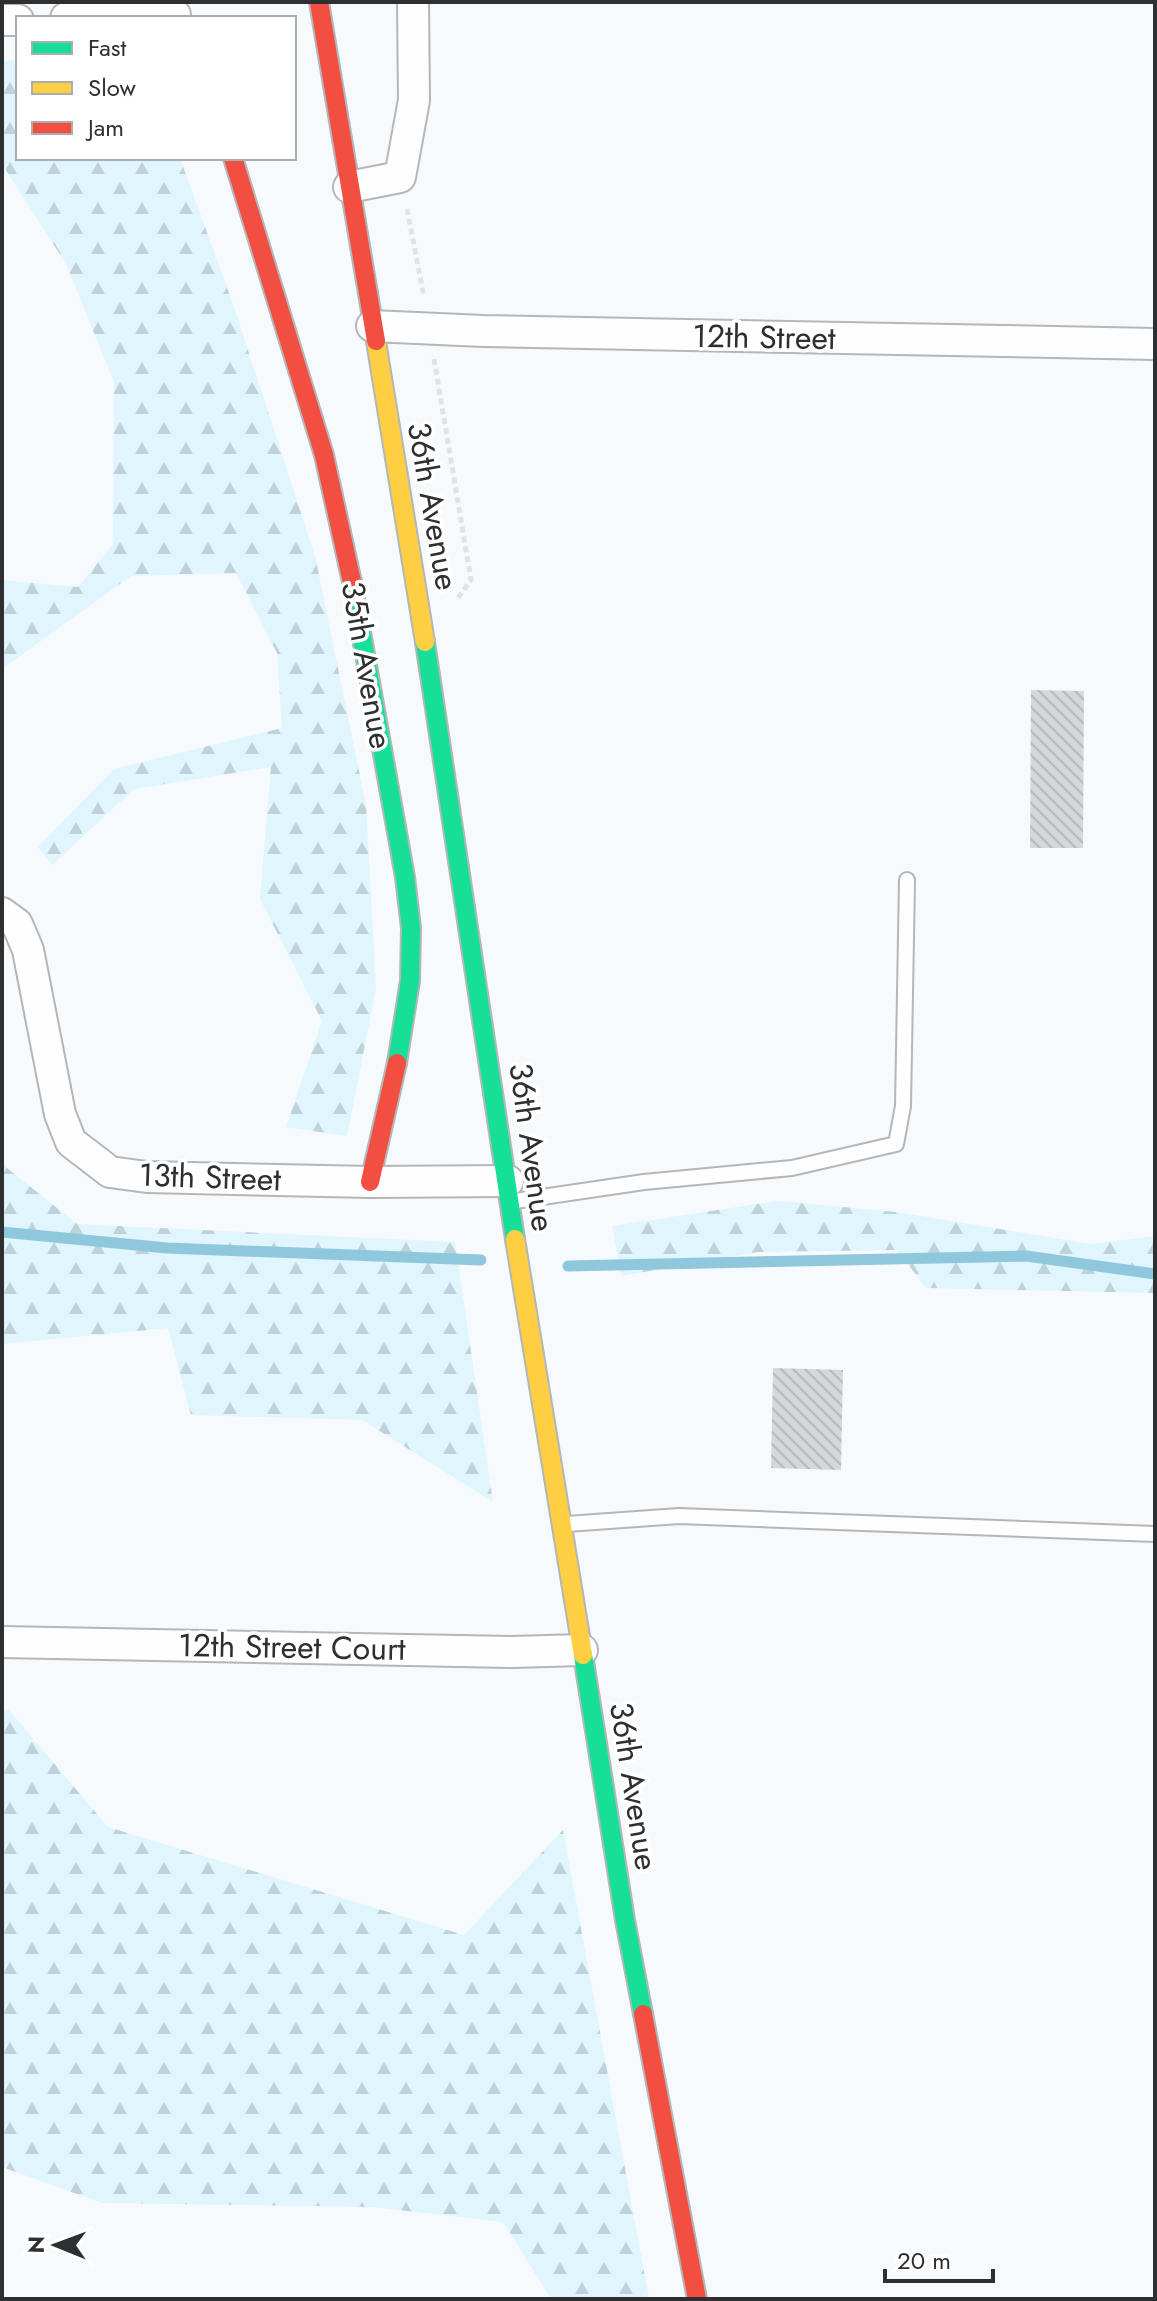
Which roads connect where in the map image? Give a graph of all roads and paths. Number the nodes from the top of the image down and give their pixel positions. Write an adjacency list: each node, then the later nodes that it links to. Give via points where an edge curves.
1 (319, 2): 6 (street, 36th Avenue)
2 (413, 2): 6 (street, via 414,100 400,177)
3 (174, 12): 4 (street)
4 (102, 16)
5 (234, 160): 11 (street, 35th Avenue, via 324,455 405,877 410,981)
6 (349, 187): 7 (street, 36th Avenue)
7 (372, 326): 8 (street, 12th Street); 12 (street, 36th Avenue)
8 (1155, 344)
9 (907, 880): 12 (lane, via 903,1106 896,1144 792,1168)
10 (2, 913): 11 (street, 13th Street, via 17,924 28,950 60,1114 71,1142 110,1172)
11 (370, 1182): 12 (street, 13th Street)
12 (509, 1191): 13 (street, 36th Avenue)
13 (562, 1524): 14 (lane, via 679,1516); 16 (street, 36th Avenue)
14 (1155, 1534)
15 (2, 1642): 16 (street, 12th Street Court)
16 (582, 1650): 17 (street, 36th Avenue, via 625,1920)
17 (697, 2299)

